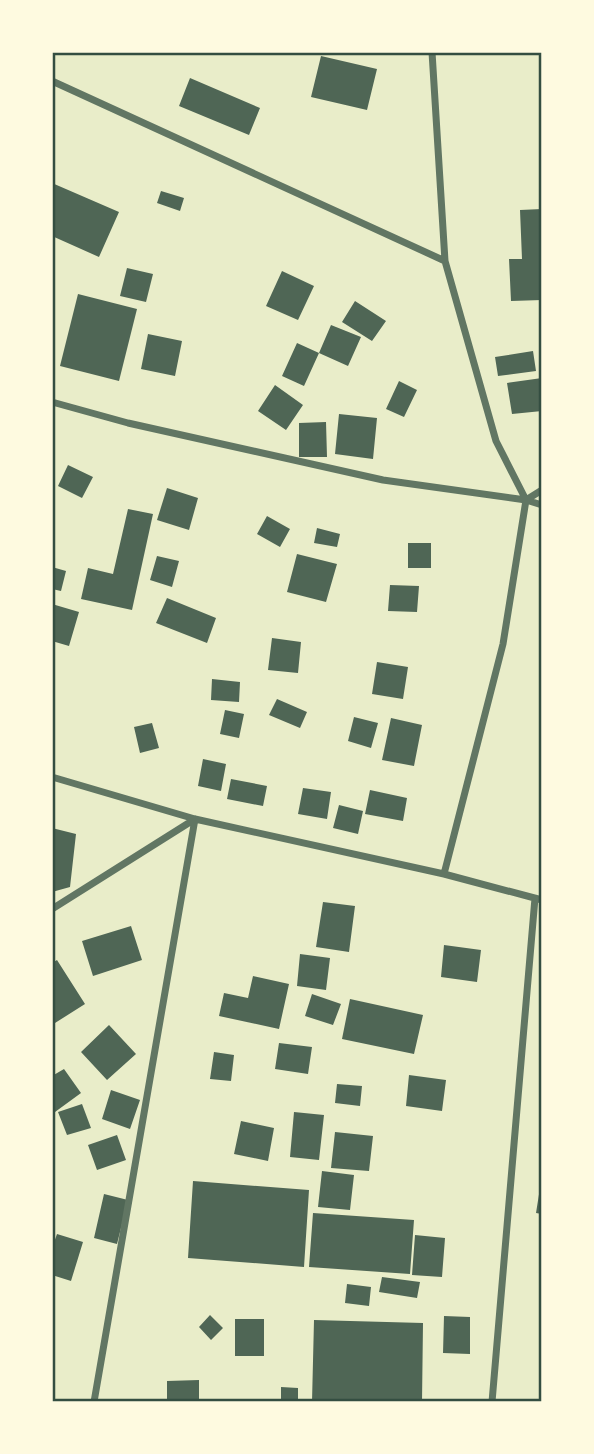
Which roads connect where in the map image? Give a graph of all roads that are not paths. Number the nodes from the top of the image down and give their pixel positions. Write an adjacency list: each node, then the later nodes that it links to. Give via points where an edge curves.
1 (432, 52): 3 (street)
2 (52, 81): 3 (street)
3 (445, 261): 6 (street, via 496,441)
4 (52, 402): 6 (street, via 383,480)
5 (541, 489): 6 (street)
6 (526, 500): 7 (street); 10 (street, via 503,643)
7 (541, 505)
8 (52, 777): 9 (street)
9 (195, 819): 10 (street); 12 (street); 13 (street)
10 (444, 874): 11 (street)
11 (538, 899): 14 (street)
12 (52, 909)
13 (94, 1402)
14 (492, 1402)

